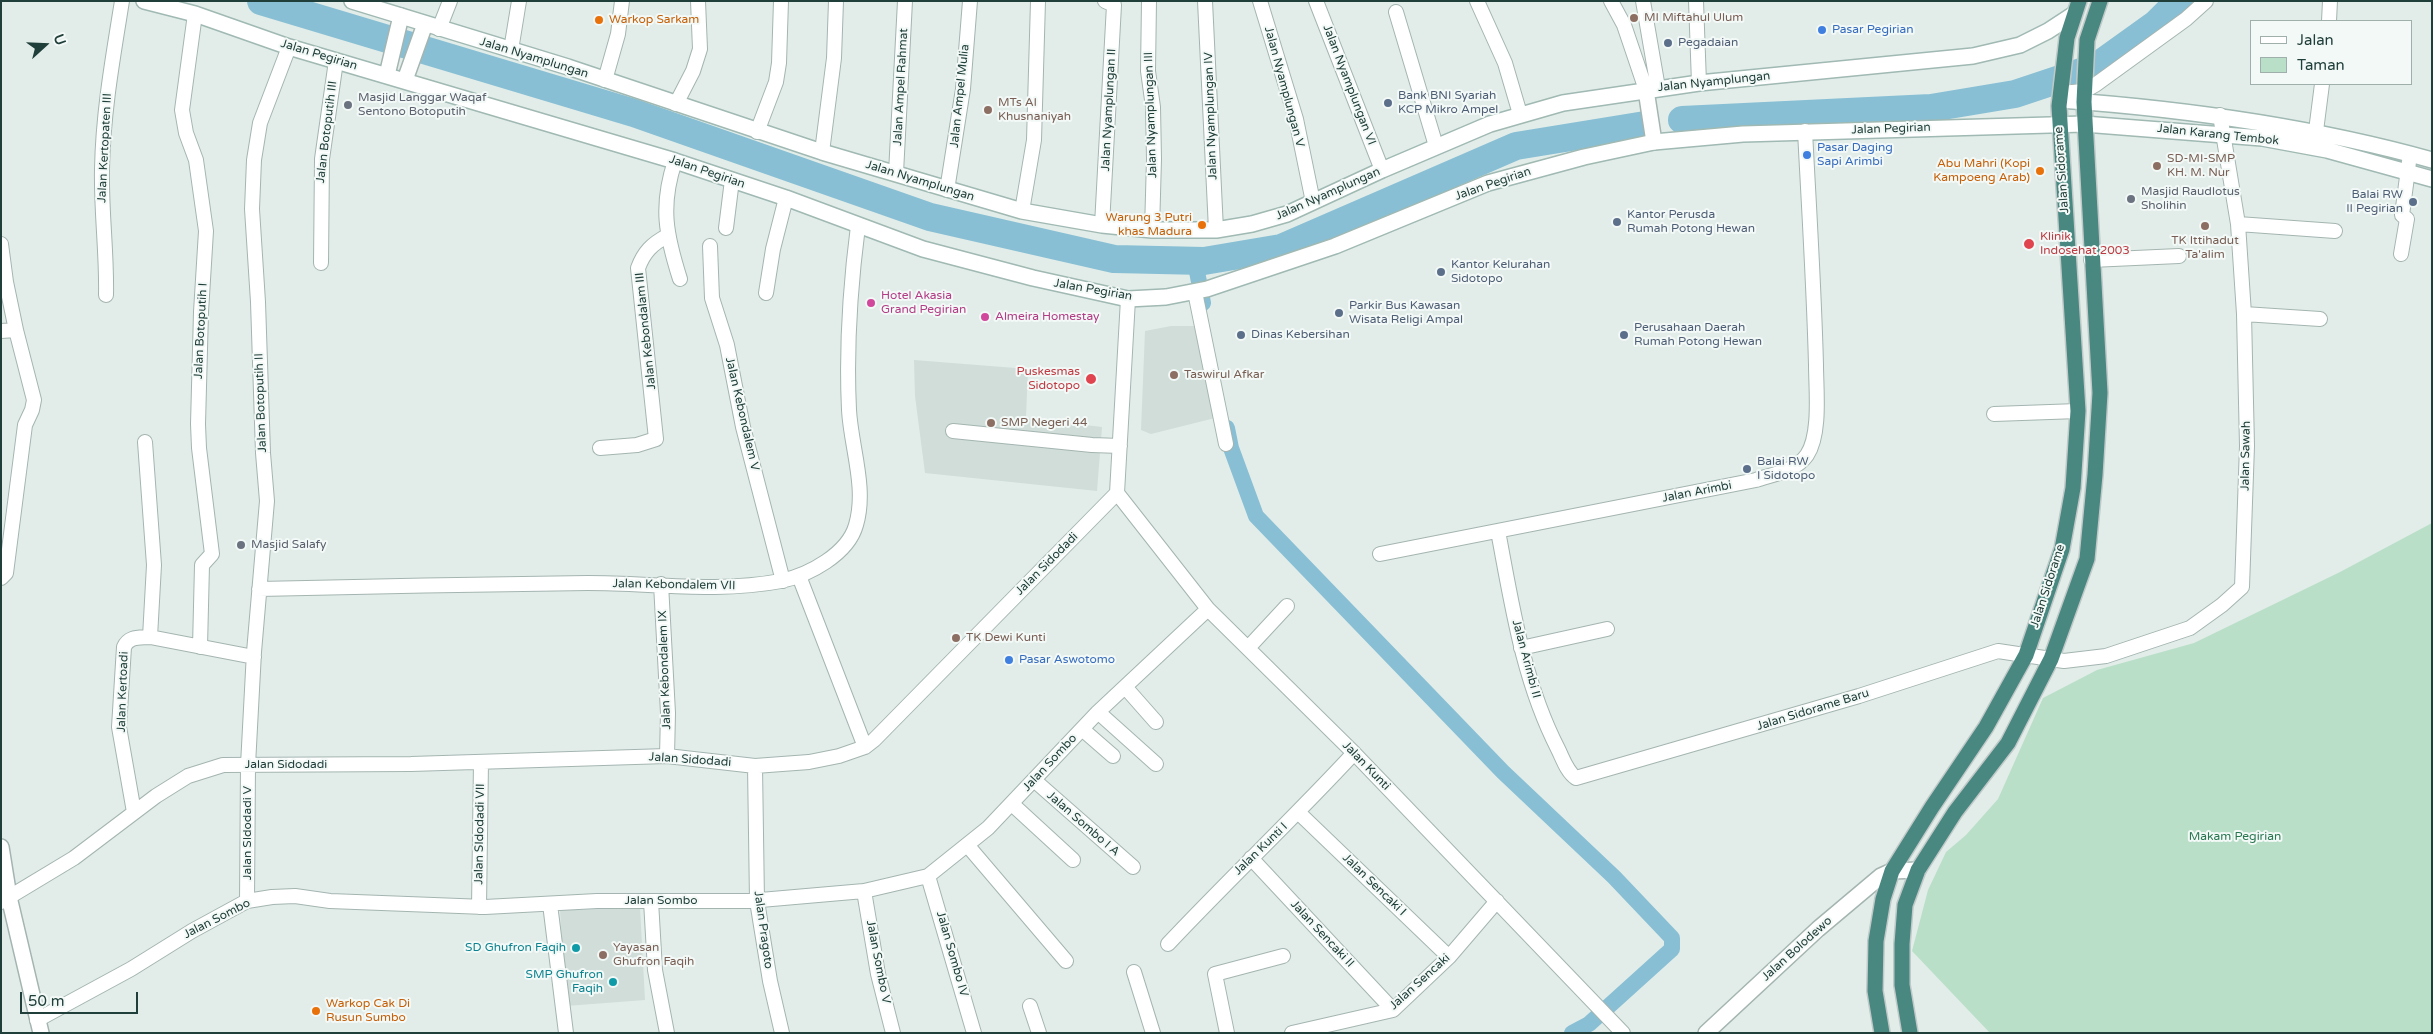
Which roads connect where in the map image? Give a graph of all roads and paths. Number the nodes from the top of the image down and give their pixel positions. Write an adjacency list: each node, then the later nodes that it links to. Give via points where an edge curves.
1 (122, 1): 84 (street, Jalan Kertopaten III, via 106,102 102,169)
2 (144, 1): 28 (main road, Jalan Pegirian)
3 (352, 1): 25 (main road, Jalan Nyamplungan)
4 (450, 1): 31 (street)
5 (519, 1): 33 (street)
6 (622, 1): 37 (street, via 618,34)
7 (698, 1): 43 (street, via 700,49)
8 (782, 1): 49 (street, via 776,82)
9 (836, 1): 54 (street, via 834,58)
10 (905, 1): 60 (street, Jalan Ampel Rahmat)
11 (970, 1): 63 (street, Jalan Ampel Mulia, via 962,98)
12 (1038, 1): 66 (street, via 1034,140)
13 (1105, 1): 68 (street, Jalan Nyamplungan II, via 1114,5)
14 (1149, 1): 71 (street, Jalan Nyamplungan III, via 1148,71 1154,159)
15 (1204, 1): 72 (street, Jalan Nyamplungan IV)
16 (1260, 1): 65 (street, Jalan Nyamplungan V, via 1296,119)
17 (1316, 1): 58 (street, Jalan Nyamplungan VI)
18 (1477, 1): 44 (street, via 1505,63)
19 (1611, 1): 40 (street)
20 (1643, 1): 40 (street)
21 (1696, 1): 38 (street)
22 (2100, 1): 41 (highway, Jalan Sidorame, via 2087,40)
23 (2206, 1): 41 (street, via 2186,19)
24 (2330, 1): 30 (street)
25 (386, 6): 29 (main road, Jalan Nyamplungan)
26 (2076, 8): 38 (main road, Jalan Nyamplungan, via 2048,31 2020,45 1973,56); 42 (highway, Jalan Sidorame, via 2067,38)
27 (1396, 12): 53 (street)
28 (195, 14): 32 (main road, Jalan Pegirian); 109 (street, Jalan Botoputih I, via 182,110 196,160 206,231 198,432 212,554 202,565)
29 (400, 20): 31 (main road, Jalan Nyamplungan); 35 (main road)
30 (2329, 20)
31 (428, 30): 33 (main road, Jalan Nyamplungan); 36 (main road)
32 (289, 47): 34 (main road, Jalan Pegirian); 104 (street, Jalan Botoputih II, via 260,123 254,160 252,209 267,501)
33 (511, 50): 37 (main road, Jalan Nyamplungan)
34 (336, 60): 35 (main road, Jalan Pegirian); 80 (street, Jalan Botoputih III, via 322,159)
35 (388, 70): 36 (main road, Jalan Pegirian)
36 (407, 75): 57 (main road, Jalan Pegirian)
37 (605, 80): 43 (main road, Jalan Nyamplungan)
38 (1699, 83): 40 (main road, Jalan Nyamplungan)
39 (2322, 85): 48 (street)
40 (1652, 89): 44 (main road, Jalan Nyamplungan, via 1563,103); 52 (main road)
41 (2084, 91): 42 (main road, Jalan Karang Tembok); 45 (main road, Jalan Karang Tembok); 47 (highway, Jalan Sidorame)
42 (2061, 93): 46 (highway, Jalan Sidorame)
43 (676, 104): 49 (main road, Jalan Nyamplungan)
44 (1520, 114): 53 (main road, Jalan Nyamplungan)
45 (2220, 115): 48 (main road, Jalan Karang Tembok); 51 (street, Jalan Sawah)
46 (2059, 123): 47 (main road, Jalan Karang Tembok); 50 (main road, Jalan Pegirian); 90 (highway, Jalan Sidorame)
47 (2084, 124): 51 (main road, Jalan Karang Tembok); 79 (highway, Jalan Sidorame)
48 (2316, 131): 55 (main road, Jalan Karang Tembok)
49 (757, 132): 54 (main road, Jalan Nyamplungan)
50 (1805, 132): 52 (main road, Jalan Pegirian); 98 (street, Jalan Arimbi, via 1815,313 1816,416 1807,455 1794,467 1756,480)
51 (2222, 133): 59 (main road, Jalan Karang Tembok, via 2327,150); 67 (street, Jalan Sawah)
52 (1654, 142): 82 (main road, Jalan Pegirian, via 1488,183 1335,246)
53 (1436, 146): 58 (main road, Jalan Nyamplungan)
54 (822, 152): 60 (main road, Jalan Nyamplungan)
55 (2410, 154): 56 (main road, Jalan Karang Tembok); 59 (street)
56 (2432, 160)
57 (675, 161): 62 (main road, Jalan Pegirian); 74 (street, via 669,180)
58 (1382, 170): 65 (main road, Jalan Nyamplungan)
59 (2407, 172): 61 (main road, Jalan Karang Tembok); 77 (street, via 2402,214 2407,219)
60 (896, 173): 63 (main road, Jalan Nyamplungan)
61 (2432, 179)
62 (732, 180): 64 (main road, Jalan Pegirian); 70 (street)
63 (947, 190): 66 (main road, Jalan Nyamplungan)
64 (786, 198): 69 (main road, Jalan Pegirian); 83 (street)
65 (1313, 202): 72 (main road, Jalan Nyamplungan, via 1287,214)
66 (1022, 211): 68 (main road, Jalan Nyamplungan)
67 (2238, 224): 73 (street); 86 (street, Jalan Sawah)
68 (1102, 225): 71 (main road, Jalan Nyamplungan)
69 (858, 226): 85 (main road, Jalan Pegirian, via 923,249); 100 (street, Jalan Kebondalem VII, via 847,329 849,412 860,488 857,524 844,545 830,559)
70 (726, 228)
71 (1152, 230): 72 (main road, Jalan Nyamplungan)
72 (1216, 230)
73 (2335, 230)
74 (667, 236): 81 (street); 96 (street, Jalan Kebondalam III, via 649,248 638,268 656,439 637,445)
75 (1, 244): 88 (street)
76 (710, 246): 102 (street, Jalan Kebondalem V, via 712,298 725,337)
77 (2401, 254)
78 (2180, 256): 79 (street)
79 (2092, 260): 114 (highway, Jalan Sidorame, via 2100,393 2087,559)
80 (321, 263)
81 (680, 279)
82 (1200, 291): 85 (main road, Jalan Pegirian); 94 (street)
83 (766, 293)
84 (106, 295)
85 (1128, 299): 95 (street)
86 (2244, 314): 87 (street); 114 (street, Jalan Sawah, via 2247,446 2242,587 2222,605 2182,631 2106,656)
87 (2320, 319)
88 (16, 330): 89 (street); 101 (street, via 34,406 25,425 6,573)
89 (1, 331)
90 (2078, 411): 91 (street); 112 (highway, Jalan Sidorame, via 2073,488 2062,549)
91 (1994, 414)
92 (953, 430): 95 (street)
93 (145, 442): 108 (street, via 154,565)
94 (1226, 444)
95 (1120, 446): 97 (street)
96 (600, 448)
97 (1117, 493): 106 (street, Jalan Kunti); 119 (street, Jalan Sidodadi)
98 (1498, 531): 99 (street, Jalan Arimbi); 111 (street, Jalan Arimbi II)
99 (1380, 554)
100 (798, 576): 102 (street, Jalan Kebondalem VII); 119 (street)
101 (1, 578)
102 (783, 580): 103 (street, Jalan Kebondalem VII, via 744,586)
103 (661, 584): 104 (street, Jalan Kebondalem VII); 121 (street, Jalan Kebondalem IX, via 668,704)
104 (259, 588): 113 (street, Jalan Botoputih II)
105 (1287, 606): 110 (street)
106 (1208, 608): 110 (street, Jalan Kunti); 115 (street, Jalan Sombo)
107 (1607, 629): 111 (street)
108 (150, 637): 109 (street, Jalan Kertoadi); 130 (street, Jalan Kertoadi, via 133,638 124,646 119,727)
109 (200, 647): 113 (street, Jalan Kertoadi)
110 (1248, 648): 120 (street, Jalan Kunti)
111 (1521, 648): 127 (street, Jalan Arimbi II, via 1544,722)
112 (2026, 655): 114 (street, Jalan Sidorame Baru); 127 (street, Jalan Sidorame Baru, via 1998,652); 138 (highway, Jalan Sidorame, via 1986,727)
113 (254, 657): 125 (street, Jalan Botoputih II)
114 (2051, 659): 137 (highway, Jalan Sidorame, via 2008,743 1955,812)
115 (1126, 688): 116 (street, Jalan Sombo); 117 (street)
116 (1098, 712): 118 (street, Jalan Sombo); 124 (street)
117 (1156, 722)
118 (1082, 729): 122 (street); 128 (street, Jalan Sombo)
119 (865, 746): 126 (street, Jalan Sidodadi, via 810,762)
120 (1354, 753): 131 (street, Jalan Kunti I); 145 (street, Jalan Kunti)
121 (666, 756): 123 (street, Jalan Sidodadi); 126 (street, Jalan Sidodadi)
122 (1113, 756)
123 (481, 762): 125 (street, Jalan Sidodadi); 147 (street, Jalan SIdodadi VII)
124 (1156, 764)
125 (248, 765): 130 (street, Jalan Sidodadi, via 223,765 188,776); 142 (street, Jalan SIdodadi V)
126 (755, 766): 144 (street, Jalan Pragoto)
127 (1576, 778)
128 (1034, 780): 129 (street, Jalan Sombo); 136 (street, Jalan Sombo I A)
129 (1012, 804): 132 (street, Jalan Sombo); 135 (street)
130 (134, 812): 141 (street, Jalan Sidodadi, via 74,858)
131 (1299, 813): 134 (street, Jalan Kunti I); 150 (street, Jalan Sencaki I)
132 (968, 846): 139 (street, Jalan Sombo); 151 (street)
133 (1, 847): 141 (main road)
134 (1251, 858): 148 (street, Jalan Kunti I); 154 (street, Jalan Sencaki II)
135 (1073, 860)
136 (1133, 868)
137 (1918, 870): 138 (main road); 168 (highway, Jalan Sidorame, via 1905,905 1902,944 1902,986)
138 (1892, 871): 166 (main road, Jalan Bolodewo, via 1881,876 1818,929); 167 (highway, Jalan Sidorame, via 1883,899 1876,942 1875,992)
139 (928, 876): 140 (street, Jalan Sombo); 160 (street, Jalan Sombo IV)
140 (864, 890): 144 (street, Jalan Sombo); 159 (street, Jalan Sombo V, via 878,974)
141 (5, 899): 155 (main road)
142 (247, 901): 147 (street, Jalan Sombo, via 295,896 330,902); 155 (street, Jalan Sombo, via 192,931)
143 (651, 901): 144 (street, Jalan Sombo); 146 (street, Jalan Sombo); 157 (street, via 655,970)
144 (757, 901): 158 (street, Jalan Pragoto)
145 (1497, 901): 150 (street, Jalan Sencaki); 165 (street, Jalan Kunti)
146 (550, 904): 147 (street, Jalan Sombo); 156 (street)
147 (479, 906)
148 (1168, 944)
149 (1283, 956): 163 (street, via 1215,974)
150 (1449, 957): 154 (street, Jalan Sencaki)
151 (1066, 961)
152 (1134, 972): 162 (street)
153 (1030, 1006): 161 (street)
154 (1393, 1010): 164 (street, Jalan Sencaki)
155 (39, 1026)
156 (566, 1033)
157 (667, 1033)
158 (782, 1033)
159 (893, 1033)
160 (974, 1033)
161 (1039, 1033)
162 (1153, 1033)
163 (1227, 1033)
164 (1292, 1033)
165 (1623, 1033)
166 (1706, 1033)
167 (1882, 1033)
168 (1910, 1033)

